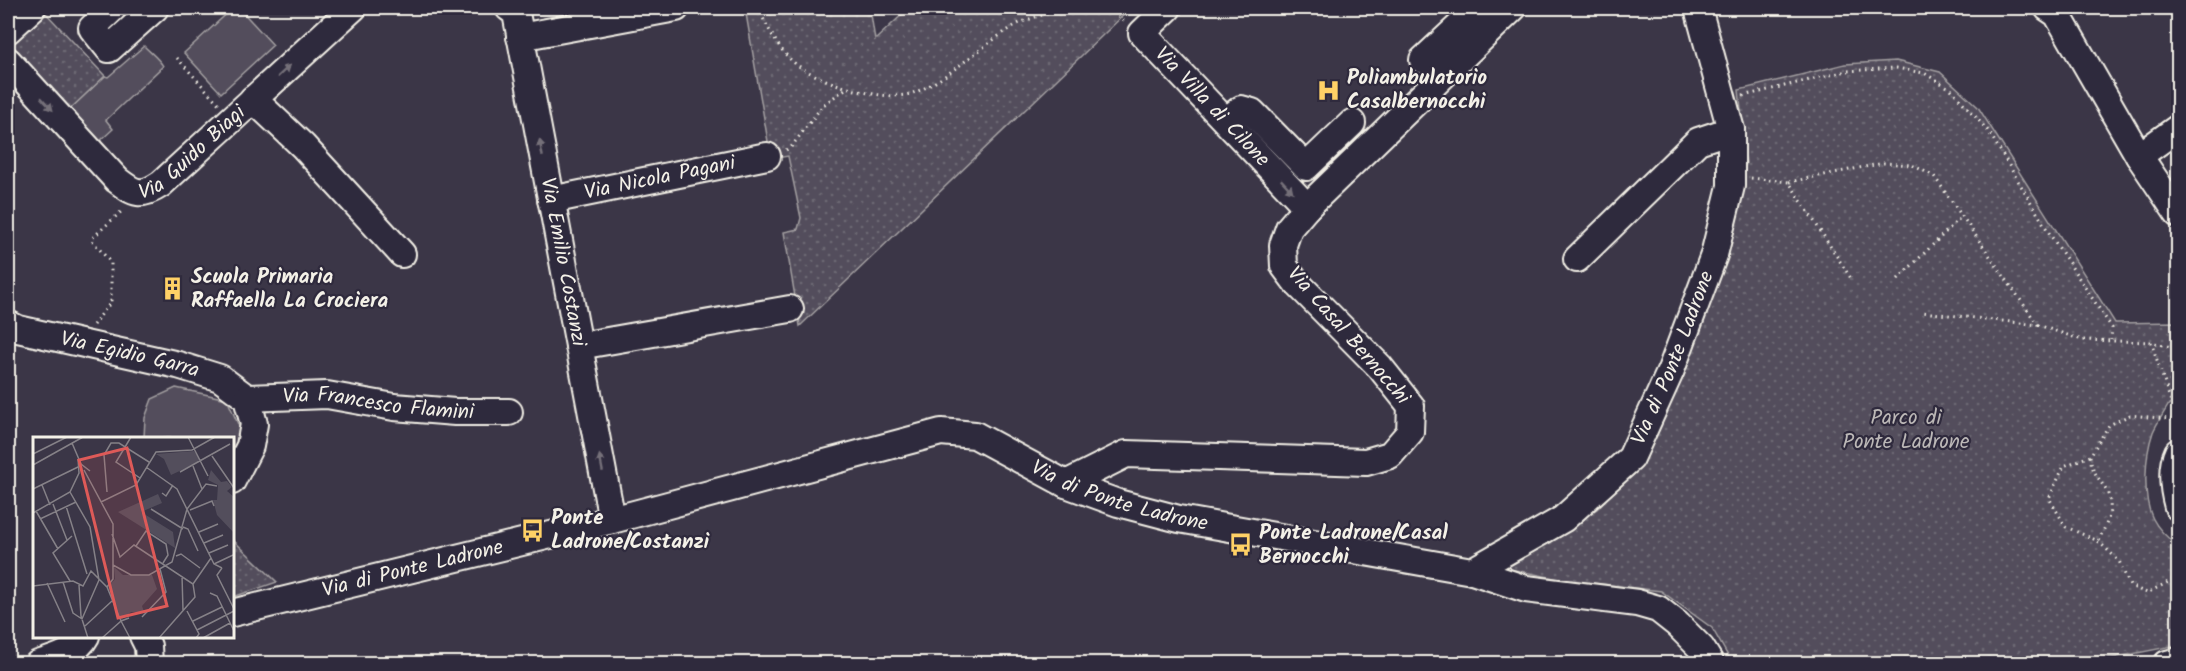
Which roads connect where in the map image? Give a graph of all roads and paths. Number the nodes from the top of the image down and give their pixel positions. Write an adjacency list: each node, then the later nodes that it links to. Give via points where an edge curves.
1 (32, 8): 14 (street)
2 (113, 8): 3 (street, via 92,28 109,49)
3 (155, 8)
4 (353, 8): 20 (street, Via Guido Biagi, one-way to 4)
5 (509, 8): 15 (street, Via Emilio Costanzi, via 516,14)
6 (676, 8): 15 (street)
7 (758, 8): 19 (path, via 791,60 819,78)
8 (1062, 8): 19 (path, via 1008,29 913,93 897,97)
9 (1168, 8): 23 (street, Via Villa di Cilone, via 1142,33)
10 (1479, 8): 17 (street)
11 (1513, 8): 32 (street, Via Casal Bernocchi)
12 (1698, 8): 21 (street, Via di Ponte Ladrone)
13 (2048, 8): 28 (street, via 2057,14)
14 (8, 30)
15 (520, 37): 31 (street, Via Emilio Costanzi, one-way to 15)
16 (177, 58): 22 (path)
17 (1424, 60)
18 (8, 61): 22 (street, Via Guido Biagi, one-way to 22, via 132,192 147,193 161,184)
19 (848, 87): 27 (path, via 823,105 792,146)
20 (253, 99): 22 (street, Via Guido Biagi); 36 (street, via 303,146)
21 (1723, 101): 26 (street, Via di Ponte Ladrone); 45 (path, via 1847,71 1896,68 1924,73 1951,89 1989,132 2112,328)
22 (233, 118)
23 (1226, 121): 24 (street, via 1240,109 1252,112 1306,167); 32 (street, Via Villa di Cilone, one-way to 32)
24 (1352, 123)
25 (2178, 128): 28 (street)
26 (1731, 130): 29 (street, Via di Ponte Ladrone); 37 (street, via 1698,141)
27 (773, 155): 31 (street, Via Nicola Pagani)
28 (2139, 156): 34 (street)
29 (1731, 176): 30 (path); 59 (street, Via di Ponte Ladrone, via 1714,255 1671,370 1631,458 1563,519)
30 (1789, 182): 35 (path, via 1884,163 1912,165 1934,176); 39 (path)
31 (551, 200): 47 (street, Via Emilio Costanzi)
32 (1308, 207): 55 (street, Via Casal Bernocchi, via 1289,228 1283,245 1284,266 1380,367 1411,406 1410,432 1404,440 1390,455 1366,462 1126,454)
33 (122, 212): 40 (path, via 91,239 111,263)
34 (2178, 214)
35 (1962, 216): 38 (path); 44 (path)
36 (402, 254)
37 (1577, 259)
38 (1898, 279)
39 (1852, 280)
40 (111, 302)
41 (790, 309): 47 (street)
42 (1922, 312): 44 (path)
43 (8, 324): 49 (street, Via Egidio Garra, via 220,378)
44 (2038, 325): 45 (path, via 2082,340)
45 (2111, 340): 46 (path)
46 (2151, 342): 48 (path); 51 (path)
47 (579, 346): 57 (street, Via Emilio Costanzi, one-way to 47)
48 (2178, 349)
49 (248, 398): 50 (street, Via Francesco Flamini, via 327,395 394,407); 54 (street, via 254,424 250,446)
50 (509, 412)
51 (2178, 421): 53 (path, via 2130,415 2109,425)
52 (2178, 452): 56 (street, via 2173,470)
53 (2090, 456): 58 (path, via 2092,470 2106,490 2111,511); 58 (path, via 2064,466 2049,498 2066,527)
54 (234, 477)
55 (1066, 484): 57 (street, Via di Ponte Ladrone, via 975,435 941,432); 59 (street, Via di Ponte Ladrone, via 1179,519)
56 (2178, 507)
57 (612, 520): 61 (street, Via di Ponte Ladrone)
58 (2098, 541): 60 (path, via 2119,561 2130,586 2147,593)
59 (1472, 571): 65 (street, via 1526,589 1658,609 1701,648)
60 (2178, 577)
61 (234, 613)
62 (83, 648): 64 (street)
63 (2178, 661): 66 (street)
64 (38, 663)
65 (1711, 663)
66 (2167, 663)

